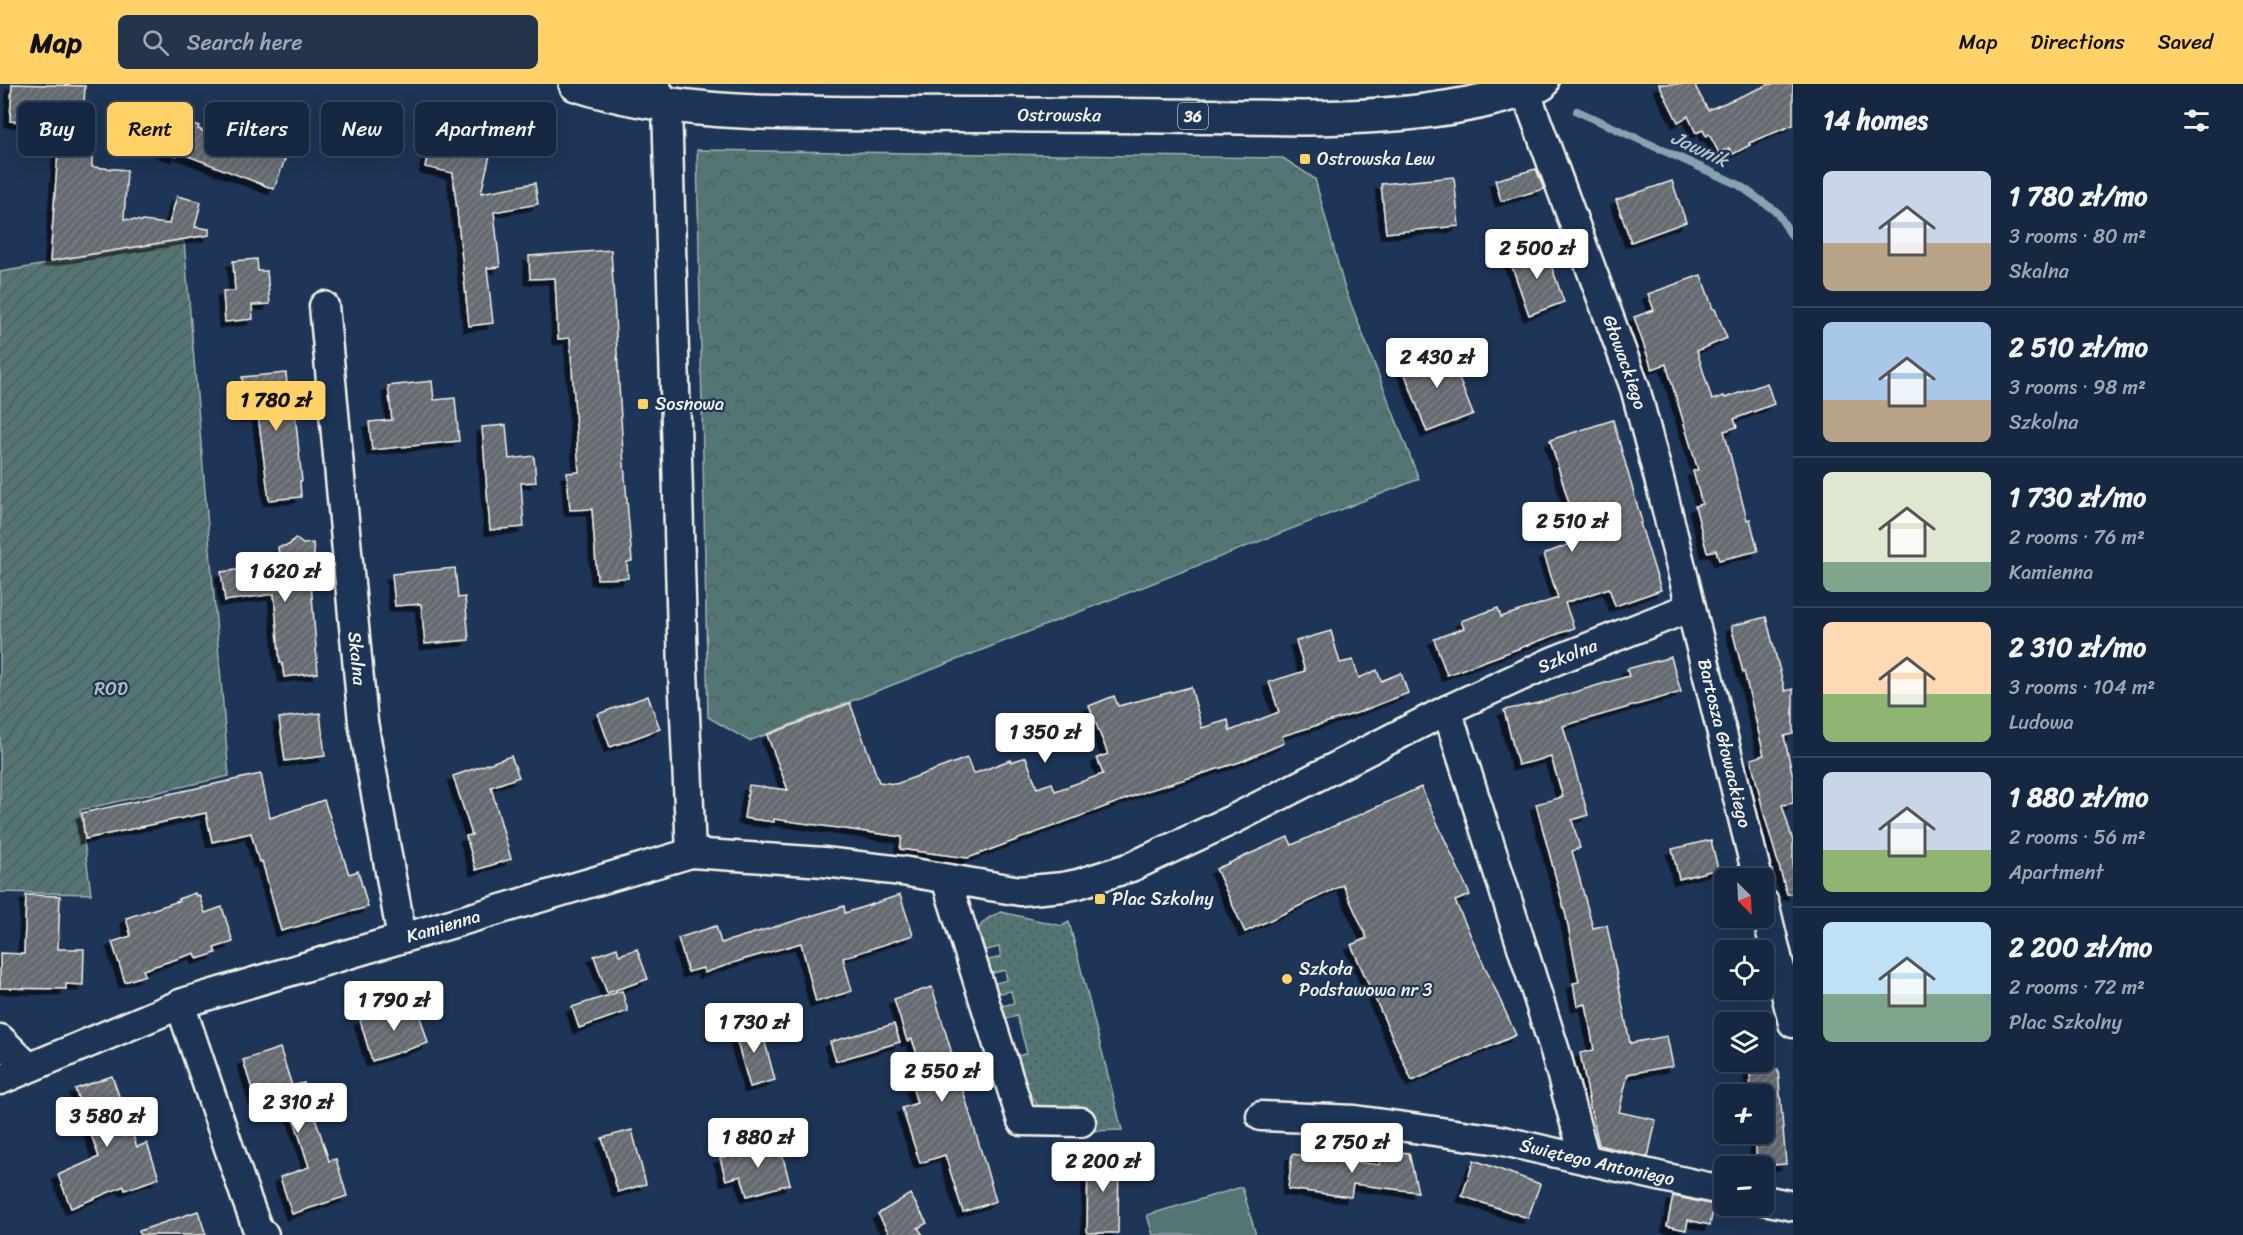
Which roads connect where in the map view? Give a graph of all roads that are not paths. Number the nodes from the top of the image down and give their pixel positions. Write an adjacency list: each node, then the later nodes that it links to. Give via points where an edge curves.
1 (576, 84): 3 (main road, Ostrowska / 36, via 602,92)
2 (1533, 87): 3 (main road, Ostrowska / 36, via 1485,101 1370,117 726,110); 5 (street, Głowackiego, via 1635,388)
3 (660, 94): 7 (street)
4 (324, 306): 11 (street, Skalna, via 363,722)
5 (1691, 607): 6 (street, Szkolna, via 1554,661); 8 (street, Bartosza Głowackiego)
6 (1447, 710): 9 (street, Szkolna, via 1131,867 1063,888 1020,891); 19 (street)
7 (691, 853): 9 (street, Kamienna, via 824,862); 11 (street, Kamienna)
8 (1755, 868)
9 (946, 879): 18 (street, via 1022,1121)
10 (1770, 928): 13 (street)
11 (402, 938): 12 (street, Kamienna)
12 (180, 1004): 15 (street, Kamienna); 23 (street, via 245,1195 258,1230)
13 (1793, 1023)
14 (0, 1038): 15 (street)
15 (28, 1067): 16 (street, Kamienna)
16 (0, 1080)
17 (1261, 1116): 19 (street, Świętego Antoniego, via 1354,1120 1499,1140)
18 (1081, 1122)
19 (1586, 1159): 20 (street, Świętego Antoniego)
20 (1714, 1188)
21 (1774, 1202): 22 (street)
22 (1793, 1206)
23 (264, 1235)

